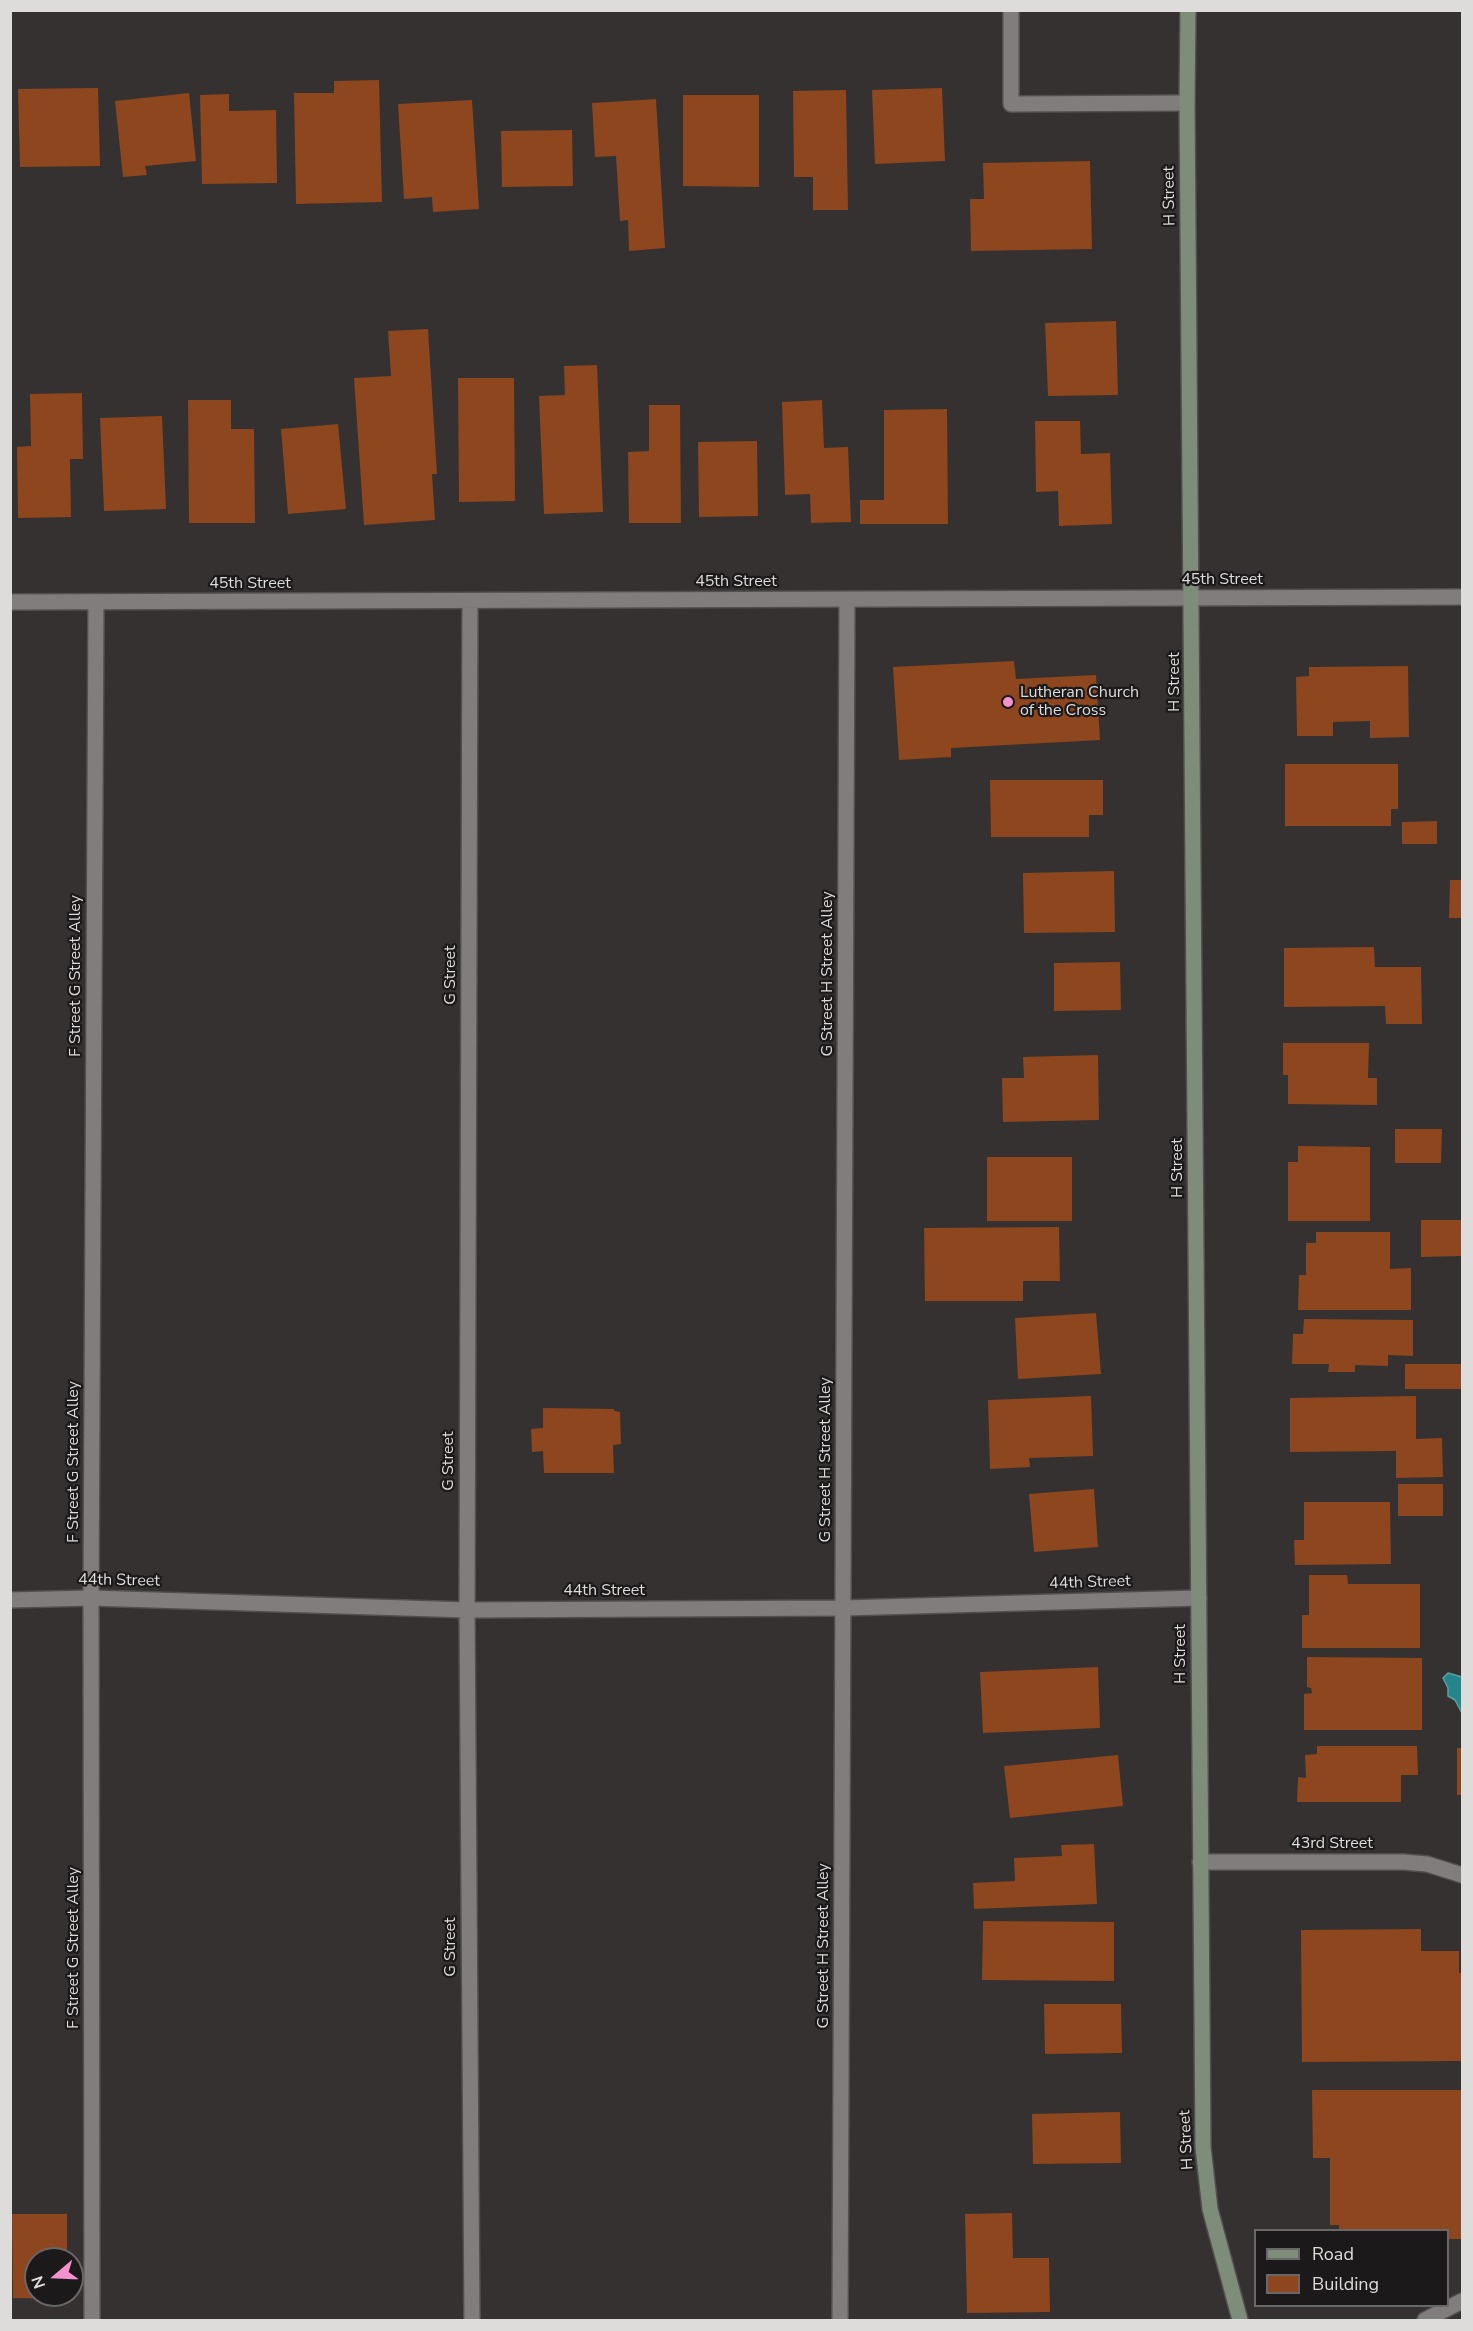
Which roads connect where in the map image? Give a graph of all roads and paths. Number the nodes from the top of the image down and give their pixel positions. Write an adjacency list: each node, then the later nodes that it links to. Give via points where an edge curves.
1 (1011, 10): 3 (street, via 1011,104)
2 (1188, 10): 3 (main road, H Street)
3 (1187, 103): 5 (main road, H Street)
4 (1462, 597): 5 (street, 45th Street)
5 (1192, 599): 6 (street, 45th Street); 11 (main road, H Street)
6 (847, 600): 7 (street, 45th Street); 13 (street, G Street H Street Alley)
7 (470, 601): 9 (street, 45th Street); 14 (street, G Street)
8 (10, 602): 9 (street, 45th Street)
9 (96, 603): 10 (street, F Street G Street Alley)
10 (91, 1598): 12 (street, 44th Street); 14 (street, 44th Street); 18 (street, F Street G Street Alley)
11 (1199, 1598): 13 (street, 44th Street); 15 (main road, H Street)
12 (10, 1600)
13 (844, 1608): 14 (street, 44th Street); 20 (street, G Street H Street Alley)
14 (467, 1610): 19 (street, G Street)
15 (1200, 1862): 16 (street, 43rd Street, via 1402,1862 1427,1864); 21 (main road, H Street, via 1203,2147 1210,2209)
16 (1462, 1875)
17 (1462, 2301): 22 (street)
18 (92, 2320)
19 (472, 2320)
20 (840, 2320)
21 (1240, 2320)
22 (1425, 2320)

